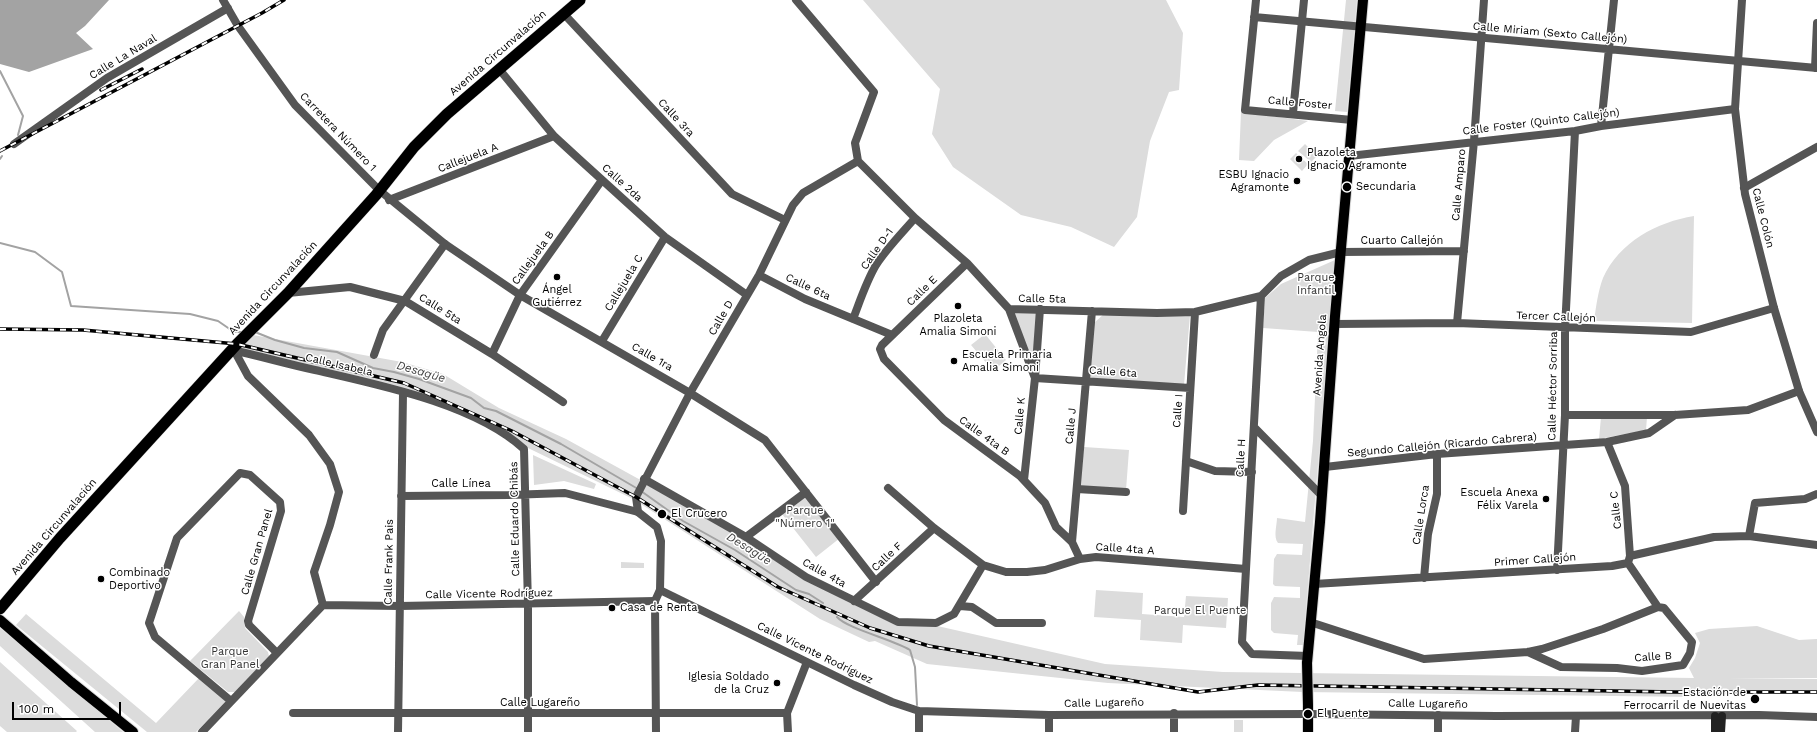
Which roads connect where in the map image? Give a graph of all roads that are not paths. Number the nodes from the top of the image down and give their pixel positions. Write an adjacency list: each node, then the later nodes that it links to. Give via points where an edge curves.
1 (223, 0): 10 (street, Carretera Número 1)
2 (580, 0): 11 (highway, Avenida Circunvalación)
3 (796, 0): 31 (street, via 874,92 855,143)
4 (1256, 0): 12 (street)
5 (1304, 0): 13 (street)
6 (1363, 0): 15 (main road, Avenida Angola)
7 (1484, 0): 16 (street, Calle Amparo)
8 (1614, 0): 17 (street)
9 (1742, 0): 18 (street, Calle Colón)
10 (228, 8): 28 (street, Calle La Naval, via 107,78); 34 (street, Carretera Número 1, via 238,26 295,105)
11 (564, 14): 20 (highway, Avenida Circunvalación); 37 (street, Calle 3ra, via 732,194)
12 (1254, 17): 13 (street, Calle Miriam (Sexto Callejón)); 22 (street, Calle Foster, via 1245,110)
13 (1301, 22): 15 (street, Calle Miriam (Sexto Callejón)); 22 (street)
14 (1817, 23): 19 (street)
15 (1360, 28): 16 (street, Calle Miriam (Sexto Callejón)); 23 (main road, Avenida Angola)
16 (1481, 39): 17 (street, Calle Miriam (Sexto Callejón)); 27 (street, Calle Amparo)
17 (1610, 49): 18 (street, Calle Miriam (Sexto Callejón)); 24 (street)
18 (1738, 62): 19 (street, Calle Miriam (Sexto Callejón)); 21 (street, Calle Colón)
19 (1816, 68)
20 (499, 69): 26 (street, Calle 2da); 34 (highway, Avenida Circunvalación, via 447,114 414,147)
21 (1735, 109): 24 (street, Calle Foster (Quinto Callejón)); 33 (street, Calle Colón)
22 (1293, 113): 23 (street, Calle Foster)
23 (1352, 120): 30 (main road, Avenida Angola)
24 (1601, 126): 25 (street, Calle Foster (Quinto Callejón))
25 (1575, 131): 27 (street, Calle Foster (Quinto Callejón)); 57 (street, Calle Héctor Sorriba)
26 (554, 136): 32 (street, Calle 2da); 35 (street, Callejuela A)
27 (1474, 141): 30 (street, Calle Foster (Quinto Callejón)); 40 (street, Calle Amparo)
28 (14, 144)
29 (1817, 147): 33 (street)
30 (1349, 156): 41 (main road, Avenida Angola)
31 (858, 161): 36 (street, Calle 5ta); 37 (street, Calle D, via 803,193)
32 (602, 180): 38 (street, Calle 2da); 45 (street, Callejuela B)
33 (1744, 188): 49 (street, Calle Colón)
34 (379, 190): 35 (street, Calle 1ra); 44 (highway, Avenida Circunvalación)
35 (389, 200): 39 (street, Calle 1ra)
36 (915, 218): 42 (street, Calle 5ta); 54 (street, Calle D-1, via 889,246 877,265)
37 (785, 220): 43 (street, Calle D)
38 (665, 237): 46 (street, Calle 2da); 59 (street, Callejuela C)
39 (445, 244): 45 (street, Calle 1ra); 48 (street)
40 (1464, 251): 41 (street, Cuarto Callejón); 55 (street, Calle Amparo)
41 (1341, 252): 47 (street, via 1309,260 1281,276); 56 (main road, Avenida Angola)
42 (968, 263): 50 (street, Calle 5ta); 58 (street, Calle E)
43 (759, 275): 46 (street, Calle D); 54 (street, Calle 6ta, via 805,299)
44 (288, 293): 48 (street, Calle 5ta, via 350,287); 60 (highway, Avenida Circunvalación)
45 (520, 295): 59 (street, Calle 1ra); 61 (street, Callejuela B)
46 (747, 295): 68 (street, Calle D)
47 (1261, 296): 53 (street, Calle 5ta); 72 (street, Calle H)
48 (405, 301): 61 (street, Calle 5ta); 62 (street, via 383,330)
49 (1774, 308): 57 (street, Tercer Callejón, via 1691,332); 66 (street, Calle Colón)
50 (1009, 309): 51 (street, Calle 5ta); 63 (street, Calle K)
51 (1040, 309): 52 (street, Calle 5ta); 63 (street, Calle K)
52 (1092, 311): 53 (street, Calle 5ta); 64 (street, Calle J)
53 (1195, 312): 65 (street, Calle I)
54 (853, 319): 58 (street, Calle 6ta)
55 (1457, 323): 56 (street, Tercer Callejón); 57 (street, Tercer Callejón)
56 (1334, 324): 79 (main road, Avenida Angola)
57 (1565, 328): 70 (street, Calle Héctor Sorriba)
58 (892, 335): 81 (street, Calle 4ta B, via 880,349 884,359 944,420)
59 (602, 341): 68 (street, Calle 1ra)
60 (233, 350): 67 (street, Calle Isabela, via 368,382); 109 (street, via 248,376 308,435 330,464 339,492 314,572); 114 (highway, Avenida Circunvalación, via 60,538)
61 (492, 354): 69 (street, Calle 5ta)
62 (374, 355)
63 (1035, 378): 64 (street, Calle 6ta); 81 (street, Calle K)
64 (1086, 381): 65 (street, Calle 6ta); 84 (street, Calle J)
65 (1190, 388): 78 (street, Calle I)
66 (1799, 391): 71 (street, via 1748,410); 73 (street, Calle Colón)
67 (403, 393): 76 (street, Calle Isabela, via 422,397 488,423 517,441); 89 (street, Calle Frank Pais)
68 (690, 393): 82 (street, Calle D); 85 (street, Calle 1ra, via 765,440)
69 (563, 402)
70 (1565, 415): 71 (street); 75 (street, Calle Héctor Sorriba)
71 (1675, 415): 74 (street, Segundo Callejón (Ricardo Cabrera), via 1649,433)
72 (1254, 427): 80 (street, Calle H); 90 (street)
73 (1817, 432)
74 (1607, 442): 75 (street, Segundo Callejón (Ricardo Cabrera)); 99 (street, Calle C, via 1625,486)
75 (1564, 445): 77 (street, Segundo Callejón (Ricardo Cabrera)); 102 (street, Calle Héctor Sorriba)
76 (524, 449): 88 (street, Calle Eduardo Chibás)
77 (1437, 454): 79 (street, Segundo Callejón (Ricardo Cabrera)); 103 (street, Calle Lorca, via 1437,494 1428,534)
78 (1186, 461): 80 (street, via 1215,471); 91 (street, Calle I)
79 (1325, 467): 90 (main road, Avenida Angola)
80 (1252, 472): 101 (street, Calle H)
81 (1024, 480): 96 (street, Calle 4ta B, via 1045,503 1056,526)
82 (643, 481): 92 (street, Calle D, via 636,497); 95 (street, Calle 4ta)
83 (888, 488): 93 (street, Calle 4ta A)
84 (1077, 489): 86 (street); 96 (street, Calle J)
85 (806, 492): 95 (street); 104 (street, Calle 1ra)
86 (1126, 492)
87 (1817, 494): 94 (street, via 1805,499 1755,503)
88 (526, 495): 89 (street, Calle Línea); 92 (street, Calle Línea, via 565,493); 110 (street, Calle Eduardo Chibás)
89 (401, 496): 111 (street, Calle Frank Pais)
90 (1322, 496): 105 (main road, Avenida Angola)
91 (1183, 511)
92 (638, 512): 106 (street, via 657,527 661,541)
93 (934, 528): 100 (street, Calle 4ta A); 104 (street, Calle F)
94 (1749, 536): 97 (street, Primer Callejón); 99 (street, Primer Callejón, via 1714,537)
95 (746, 537): 108 (street, Calle 4ta, via 806,577)
96 (1072, 542): 98 (street, Calle 4ta B)
97 (1817, 545)
98 (1080, 559): 100 (street, Calle 4ta A, via 1045,570 1026,572 1006,572); 101 (street, Calle 4ta A, via 1096,557)
99 (1629, 560): 102 (street, Primer Callejón); 113 (street)
100 (983, 565): 112 (street, Calle 4ta)
101 (1246, 569): 120 (street, Calle H, via 1242,642 1252,654)
102 (1556, 570): 103 (street, Primer Callejón)
103 (1424, 578): 105 (street, Primer Callejón)
104 (876, 582): 108 (street, Calle F)
105 (1314, 584): 116 (main road, Avenida Angola)
106 (660, 590): 107 (street); 121 (street, Calle Vicente Rodríguez)
107 (655, 601): 110 (street, Calle Vicente Rodríguez); 130 (street)
108 (854, 601): 112 (street, Calle 4ta, via 898,622 936,623 954,614)
109 (323, 605): 111 (street, Calle Vicente Rodríguez); 119 (street)
110 (528, 605): 111 (street, Calle Vicente Rodríguez); 129 (street, Calle Eduardo Chibás)
111 (400, 606): 128 (street, Calle Frank Pais)
112 (960, 606): 117 (street, via 972,607 996,623)
113 (1655, 608): 118 (street, via 1603,629); 118 (street, Calle B, via 1664,608 1692,642 1690,653 1683,665 1642,671 1561,666)
114 (0, 609)
115 (0, 620): 136 (main road)
116 (1310, 622): 118 (street, via 1424,659); 120 (main road, Avenida Angola)
117 (1042, 623)
118 (1528, 652)
119 (277, 653): 122 (street); 122 (street, Calle Gran Panel, via 248,621 281,511 280,502 250,475 240,472 177,538 149,623 155,636)
120 (1307, 659): 123 (main road, bridge)
121 (808, 662): 124 (street, Calle Vicente Rodríguez, via 892,702); 126 (street)
122 (231, 701): 137 (street)
123 (1308, 710): 127 (street, Calle Lugareño); 132 (street, Calle Lugareño); 145 (main road)
124 (919, 711): 131 (street, Calle Lugareño); 142 (street)
125 (293, 713): 128 (street, Calle Lugareño)
126 (788, 713): 130 (street, Calle Lugareño); 141 (street)
127 (1174, 713): 131 (street, Calle Lugareño); 144 (street)
128 (398, 714): 129 (street, Calle Lugareño); 138 (street, Calle Frank Pais)
129 (528, 714): 130 (street, Calle Lugareño); 139 (street, Calle Eduardo Chibás)
130 (656, 714): 140 (street)
131 (1049, 715): 143 (street)
132 (1438, 715): 133 (street, Calle Lugareño); 146 (street)
133 (1576, 716): 134 (street, Calle Lugareño); 147 (street)
134 (1718, 716): 135 (street, Calle Lugareño); 148 (main road); 149 (main road)
135 (1817, 717)
136 (133, 732)
137 (202, 732)
138 (398, 732)
139 (528, 732)
140 (656, 732)
141 (788, 732)
142 (919, 732)
143 (1049, 732)
144 (1174, 732)
145 (1308, 732)
146 (1438, 732)
147 (1575, 732)
148 (1715, 732)
149 (1721, 732)

